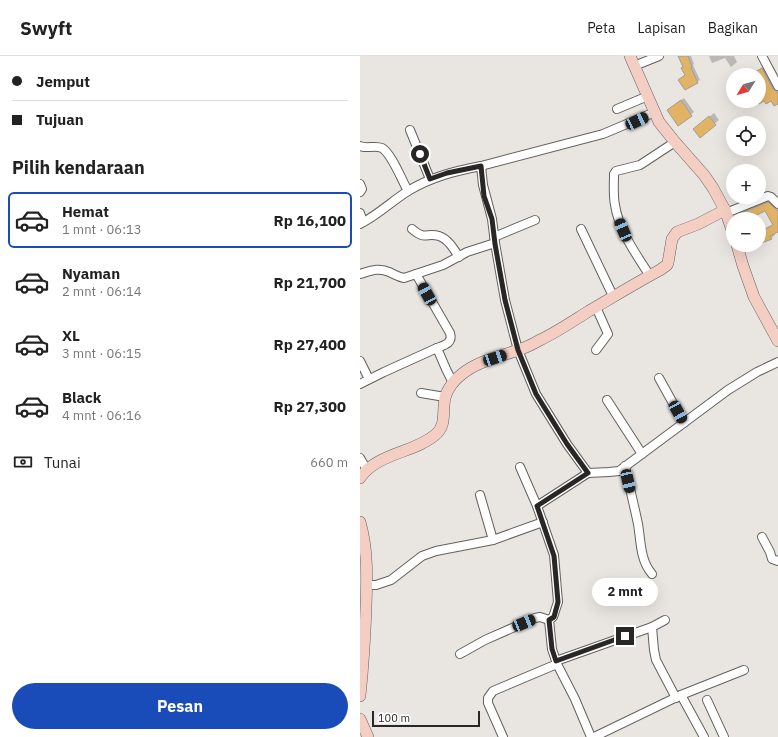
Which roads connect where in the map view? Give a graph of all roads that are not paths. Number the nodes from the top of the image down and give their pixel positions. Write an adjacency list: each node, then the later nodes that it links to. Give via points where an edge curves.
1 (660, 56): 3 (street)
2 (762, 56): 4 (street)
3 (632, 61): 5 (main road)
4 (778, 86)
5 (648, 96): 6 (street); 7 (main road)
6 (617, 109)
7 (655, 112): 9 (main road); 11 (street, via 603,134)
8 (410, 130): 12 (street)
9 (675, 142): 17 (main road, via 704,175); 28 (street, via 640,166 616,171 614,174 613,188 618,217 635,253)
10 (360, 148): 14 (street, via 383,149)
11 (481, 166): 12 (street); 23 (street, via 484,196 492,219)
12 (430, 179): 14 (street)
13 (360, 184): 15 (street)
14 (408, 191): 20 (street)
15 (360, 192)
16 (778, 204): 17 (street, via 768,196)
17 (725, 212): 28 (main road, via 677,232 672,239 666,265)
18 (360, 213): 20 (street)
19 (535, 220): 23 (street)
20 (362, 223)
21 (412, 229): 25 (street, via 419,235 438,236)
22 (581, 229): 29 (street)
23 (494, 240): 25 (street); 33 (street, via 505,300)
24 (739, 252): 31 (main road, via 754,297)
25 (459, 256): 27 (street, via 443,265)
26 (360, 274): 27 (street, via 379,269 399,278)
27 (416, 274): 32 (street, via 450,333 450,341)
28 (650, 276): 29 (main road)
29 (613, 296): 30 (main road)
30 (596, 307): 33 (main road, via 550,335); 34 (street, via 608,334)
31 (778, 341)
32 (437, 348): 38 (street); 39 (street)
33 (518, 350): 39 (main road, via 481,362 461,374); 49 (street, via 536,394)
34 (596, 350)
35 (360, 361): 38 (street)
36 (778, 362): 44 (street, via 744,379)
37 (659, 378): 44 (street)
38 (369, 379): 40 (street)
39 (453, 383): 42 (main road)
40 (360, 384)
41 (421, 393): 42 (street)
42 (445, 396): 50 (main road, via 443,423 436,435 376,463)
43 (607, 400): 45 (street)
44 (684, 423): 45 (street)
45 (642, 454): 47 (street)
46 (360, 458): 50 (street)
47 (625, 466): 49 (street, via 615,472); 59 (street, via 638,524 642,556)
48 (520, 467): 52 (street)
49 (588, 473): 52 (street)
50 (363, 474)
51 (480, 495): 56 (street)
52 (537, 506): 54 (street)
53 (360, 522): 57 (main road, via 364,534)
54 (543, 522): 56 (street); 61 (street, via 554,556 558,602 554,617)
55 (762, 537): 58 (street, via 772,559)
56 (493, 540): 60 (street, via 436,551 422,556 391,580)
57 (363, 558): 60 (main road)
58 (778, 561)
59 (652, 574)
60 (366, 585): 67 (main road)
61 (549, 620): 64 (street, via 534,618); 65 (street)
62 (665, 620): 63 (street)
63 (652, 626): 65 (street); 69 (street, via 656,660)
64 (460, 654)
65 (556, 663): 73 (street, via 493,691 488,703); 74 (street)
66 (744, 670): 69 (street)
67 (361, 671): 68 (main road)
68 (360, 696)
69 (679, 696): 74 (street); 75 (street)
70 (707, 700): 76 (street)
71 (361, 725): 72 (main road)
72 (368, 737)
73 (503, 737)
74 (592, 737)
75 (704, 737)
76 (724, 737)

